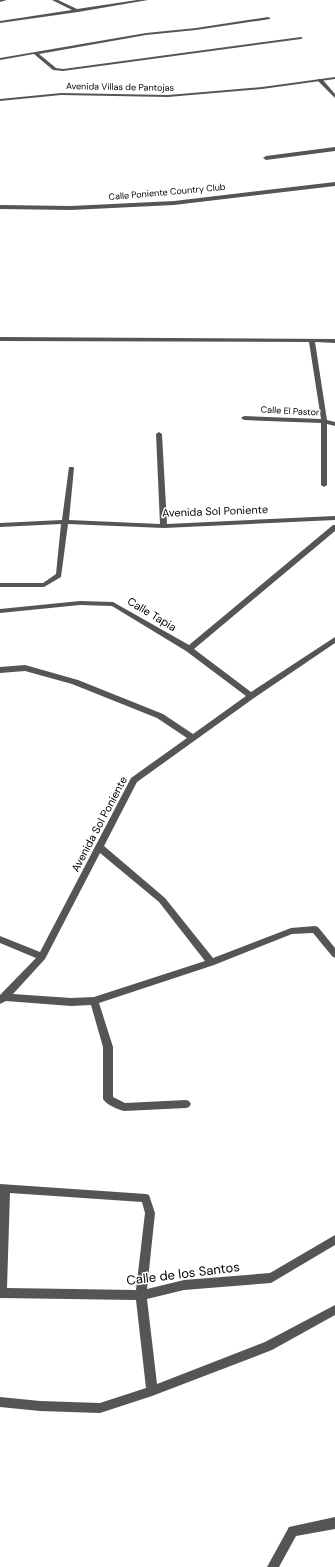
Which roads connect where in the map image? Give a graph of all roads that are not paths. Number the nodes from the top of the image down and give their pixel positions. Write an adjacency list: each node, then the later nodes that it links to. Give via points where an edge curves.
1 (5, 0): 4 (street)
2 (54, 0): 6 (street)
3 (146, 0): 5 (street)
4 (0, 1)
5 (124, 2): 6 (street)
6 (78, 11): 8 (street)
7 (268, 18): 10 (street, via 132,36)
8 (0, 22)
9 (301, 38): 10 (street, via 63,70 55,69)
10 (35, 53): 11 (street)
11 (0, 59)
12 (335, 78): 13 (street, Avenida Villas de Pantojas)
13 (320, 80): 14 (street); 15 (street, Avenida Villas de Pantojas, via 168,96 61,94)
14 (335, 97)
15 (0, 100)
16 (335, 149): 17 (street)
17 (266, 158)
18 (335, 184): 19 (street, Calle Poniente Country Club, via 174,203 71,208)
19 (0, 207)
20 (0, 339): 21 (street)
21 (312, 340): 22 (street); 24 (street)
22 (335, 341)
23 (244, 418): 24 (street, Calle El Pastor)
24 (324, 422): 25 (street, Calle El Pastor); 28 (street)
25 (335, 424)
26 (159, 434): 32 (street)
27 (71, 468): 30 (street)
28 (324, 485)
29 (335, 518): 32 (street, Avenida Sol Poniente)
30 (64, 522): 31 (street, Avenida Sol Poniente); 32 (street, Avenida Sol Poniente); 34 (street, via 59,574 44,585)
31 (0, 525)
32 (164, 526)
33 (335, 527): 37 (street)
34 (0, 584)
35 (0, 611): 37 (street, Calle Tapia, via 80,603 113,604)
36 (335, 639): 39 (street, Avenida Sol Poniente)
37 (189, 649): 39 (street, Calle Tapia)
38 (0, 670): 40 (street, via 25,668 75,682 160,716)
39 (251, 696): 40 (street, Avenida Sol Poniente)
40 (193, 738): 41 (street, Avenida Sol Poniente, via 134,780)
41 (100, 848): 44 (street, Avenida Sol Poniente); 45 (street, via 162,900)
42 (0, 939): 44 (street)
43 (335, 954): 45 (street, via 315,929 299,930 259,942)
44 (42, 957): 46 (street, Avenida Sol Poniente)
45 (211, 962): 47 (street)
46 (2, 999): 47 (street)
47 (94, 1001): 48 (street, via 108,1047 108,1099 124,1107)
48 (186, 1104)
49 (3, 1188): 51 (street); 52 (street, via 146,1198 150,1212)
50 (335, 1240): 52 (street, Calle de los Santos, via 271,1278 184,1285)
51 (1, 1293): 52 (street, Calle de los Santos)
52 (141, 1295): 54 (street)
53 (335, 1310): 54 (street, via 268,1346)
54 (152, 1391): 55 (street, via 100,1408)
55 (0, 1402)
56 (335, 1524): 57 (street, via 293,1531)
57 (273, 1567)

